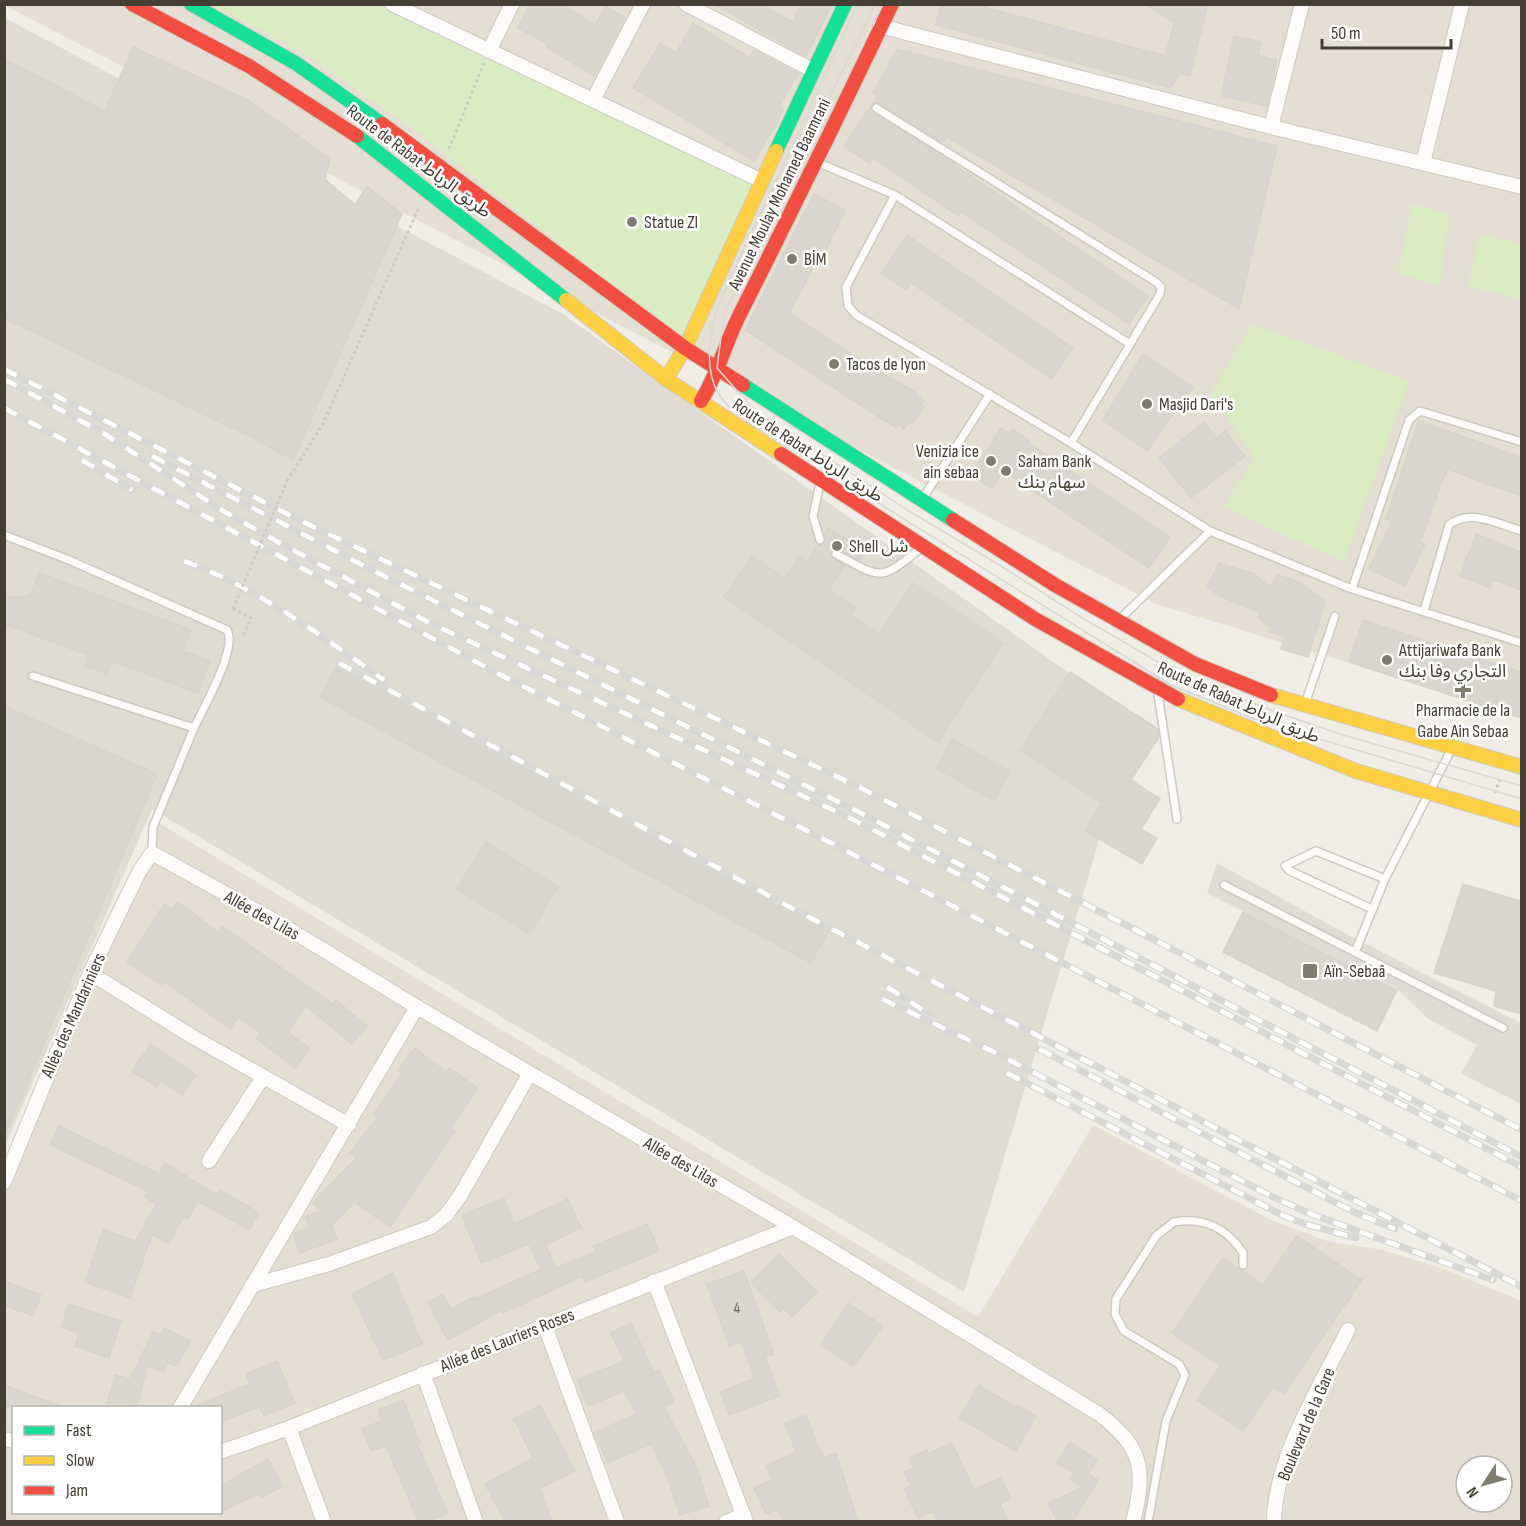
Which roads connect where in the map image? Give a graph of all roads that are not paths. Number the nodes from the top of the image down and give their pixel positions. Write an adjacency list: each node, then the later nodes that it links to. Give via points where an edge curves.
1 (132, 4): 25 (main road, Route de Rabat طريق الرباط, via 292,91 351,131)
2 (190, 4): 23 (main road, Route de Rabat طريق الرباط, via 297,64)
3 (392, 4): 12 (street)
4 (512, 4): 12 (street)
5 (643, 4): 14 (street)
6 (686, 4): 13 (street)
7 (845, 4): 13 (main road, Avenue Moulay Mohamed Baamrani)
8 (892, 4): 11 (main road, Avenue Moulay Mohamed Baamrani)
9 (1302, 4): 16 (street)
10 (1462, 4): 18 (street)
11 (880, 26): 16 (street); 17 (main road, Avenue Moulay Mohamed Baamrani)
12 (489, 51): 14 (street)
13 (814, 71): 19 (main road, Avenue Moulay Mohamed Baamrani)
14 (593, 100): 19 (street)
15 (876, 108): 22 (lane, via 1156,282 1161,287 1160,294)
16 (1271, 127): 18 (street)
17 (817, 162): 21 (lane); 24 (main road, Avenue Moulay Mohamed Baamrani, via 732,329)
18 (1423, 163): 20 (street)
19 (762, 181): 23 (main road, Avenue Moulay Mohamed Baamrani)
20 (1521, 187)
21 (895, 195): 22 (lane); 26 (lane, via 846,287 848,306 856,315)
22 (1130, 344): 29 (lane)
23 (685, 348): 24 (main road, Route de Rabat طريق الرباط); 25 (main road, Avenue Moulay Mohamed Baamrani)
24 (717, 368): 27 (main road, Avenue Moulay Mohamed Baamrani); 31 (main road, Route de Rabat طريق الرباط)
25 (666, 379): 27 (main road, Route de Rabat طريق الرباط)
26 (990, 394): 29 (lane); 31 (lane)
27 (701, 401): 30 (main road, Route de Rabat طريق الرباط)
28 (1521, 442): 38 (lane, via 1420,411 1414,413)
29 (1071, 443): 32 (lane)
30 (821, 480): 35 (lane, via 813,516); 36 (main road, Route de Rabat طريق الرباط)
31 (922, 500): 41 (main road, Route de Rabat طريق الرباط)
32 (1210, 531): 38 (lane); 41 (lane)
33 (1521, 531): 39 (lane, via 1471,516 1458,517 1449,525)
34 (4, 535): 46 (lane, via 227,630 230,640 220,671)
35 (820, 540)
36 (923, 547): 37 (lane, via 884,574 871,573); 44 (main road, Route de Rabat طريق الرباط, via 1035,619)
37 (836, 554)
38 (1353, 589): 39 (lane)
39 (1424, 611): 42 (lane)
40 (1335, 616): 45 (lane)
41 (1119, 621): 45 (main road, Route de Rabat طريق الرباط, via 1195,664)
42 (1521, 643)
43 (33, 676): 46 (lane)
44 (1157, 687): 49 (main road, Route de Rabat طريق الرباط, via 1356,771); 50 (lane)
45 (1304, 706): 47 (main road, Route de Rabat طريق الرباط)
46 (194, 728): 52 (lane, via 153,827)
47 (1452, 748): 48 (main road, Route de Rabat طريق الرباط); 49 (lane)
48 (1521, 767)
49 (1429, 793): 51 (main road, Route de Rabat طريق الرباط); 53 (lane)
50 (1177, 819)
51 (1521, 820)
52 (152, 853): 57 (street, Allée des Mandariniers); 58 (street, Allée des Lilas, via 284,926)
53 (1384, 879): 55 (lane); 55 (lane, via 1316,851 1286,866 1290,872)
54 (1224, 885): 56 (lane)
55 (1372, 909): 56 (lane)
56 (1356, 950): 59 (lane)
57 (90, 973): 61 (street); 64 (street, Allée des Mandariniers)
58 (417, 1007): 60 (street, Allée des Lilas); 62 (street)
59 (1503, 1028)
60 (530, 1073): 65 (street, Allée des Lilas); 68 (street, via 460,1196 432,1227 329,1264)
61 (263, 1077): 62 (street); 63 (street)
62 (349, 1125): 68 (street)
63 (209, 1161)
64 (4, 1182)
65 (793, 1227): 67 (street, Allée des Lauriers Roses); 80 (street, Allée des Lilas, via 1100,1414 1119,1430 1131,1443 1140,1466)
66 (1243, 1265): 81 (lane, via 1243,1253 1224,1231 1206,1223 1174,1222 1156,1236 1116,1299 1115,1314 1124,1331 1179,1364 1185,1375 1166,1421)
67 (654, 1281): 69 (street, Allée des Lauriers Roses); 75 (street)
68 (253, 1285): 72 (street)
69 (545, 1326): 71 (street, Allée des Lauriers Roses); 78 (street)
70 (1348, 1329): 82 (street, Boulevard de la Gare, via 1291,1449 1279,1482)
71 (423, 1373): 73 (street, Allée des Lauriers Roses); 77 (street)
72 (181, 1406)
73 (289, 1428): 74 (street, Allée des Lauriers Roses); 76 (street)
74 (222, 1451)
75 (745, 1518): 79 (street)
76 (324, 1521)
77 (476, 1521)
78 (617, 1521)
79 (726, 1521)
80 (1133, 1521)
81 (1148, 1521)
82 (1274, 1521)

